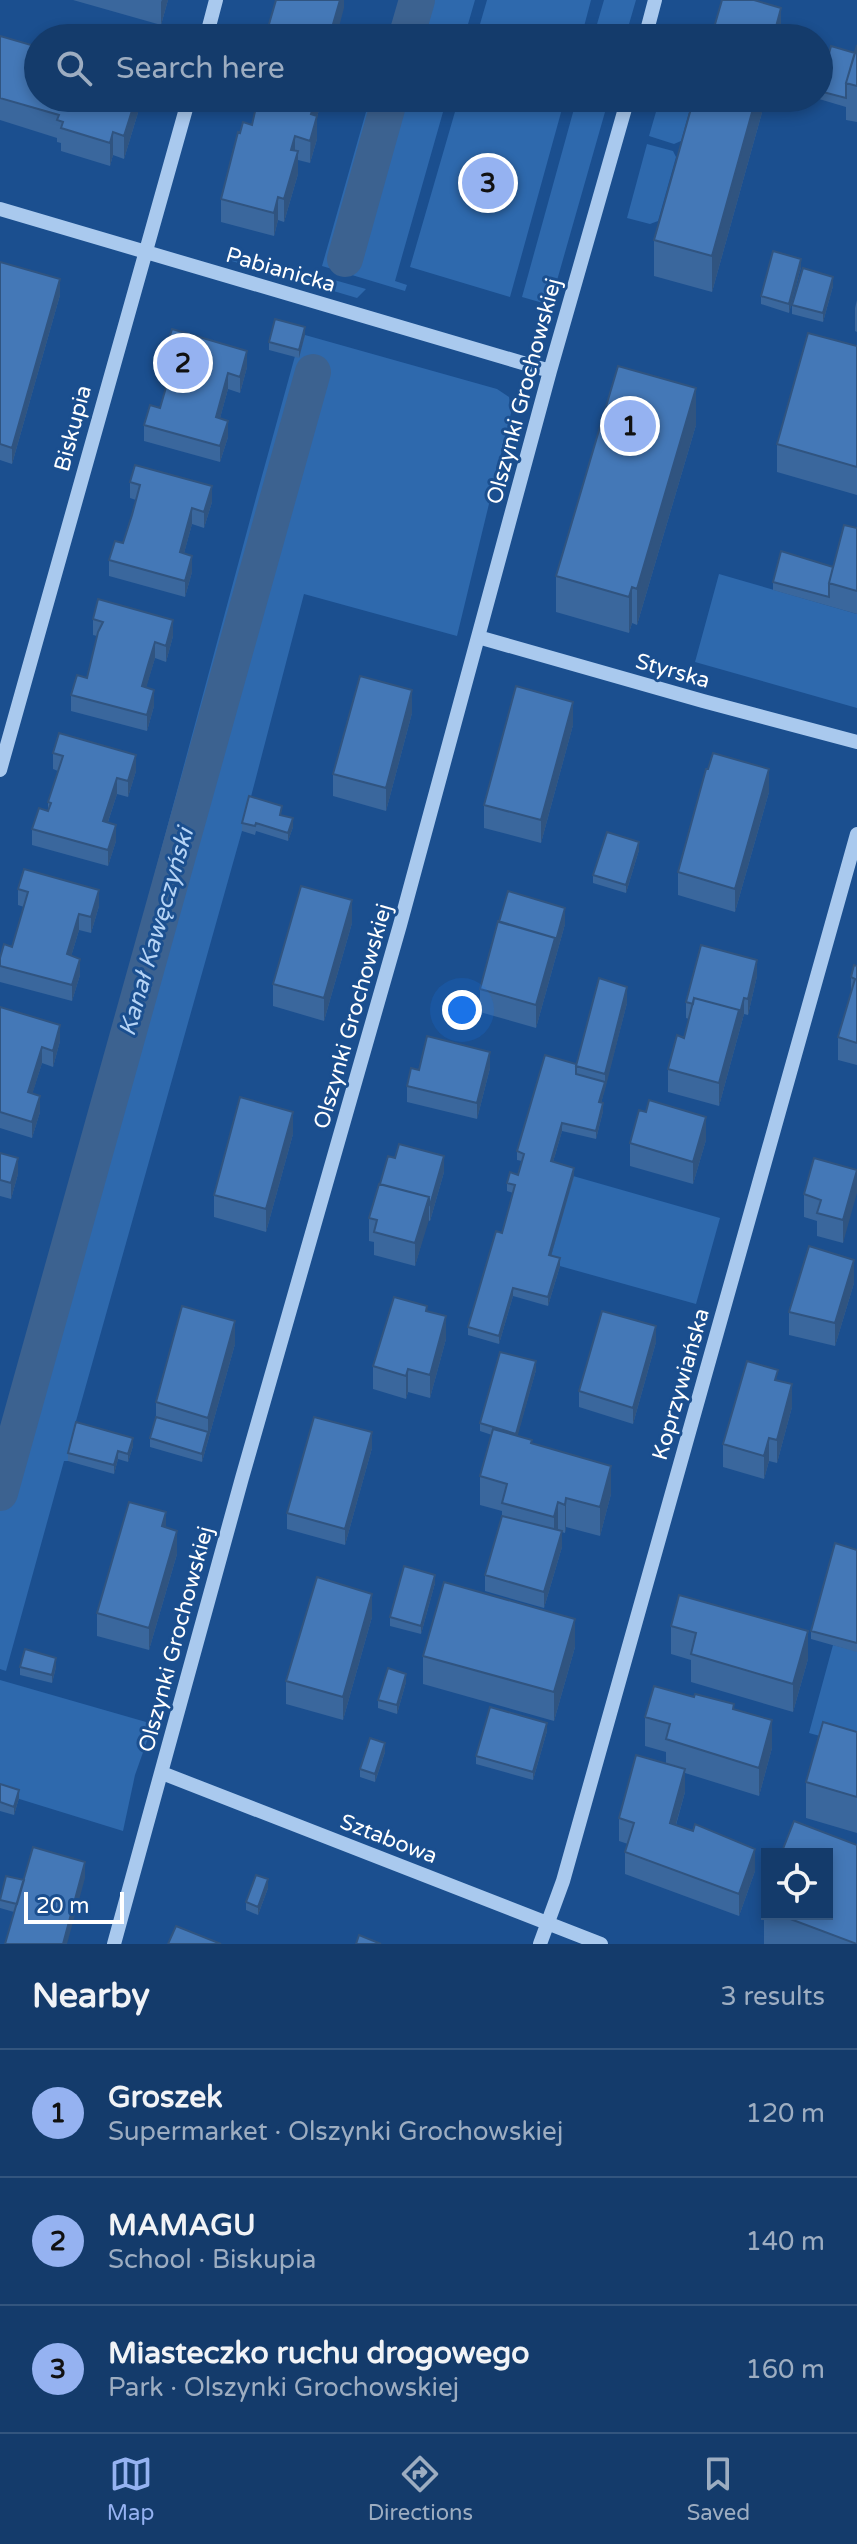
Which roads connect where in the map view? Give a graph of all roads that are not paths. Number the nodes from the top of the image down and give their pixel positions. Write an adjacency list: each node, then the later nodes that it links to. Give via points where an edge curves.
1 (216, 0): 3 (street)
2 (655, 0): 4 (street)
3 (210, 24)
4 (649, 24)
5 (185, 112): 8 (street, Biskupia)
6 (624, 112): 9 (street, Olszynki Grochowskiej)
7 (0, 209): 8 (street, Pabianicka)
8 (145, 254): 9 (street, Pabianicka); 12 (street, Biskupia)
9 (550, 371): 10 (street, Olszynki Grochowskiej)
10 (478, 637): 11 (street, Styrska); 14 (street, Olszynki Grochowskiej)
11 (857, 742)
12 (0, 770)
13 (857, 834): 15 (street, Koprzywiańska)
14 (162, 1773): 15 (street, Sztabowa); 16 (street, Olszynki Grochowskiej)
15 (548, 1923): 17 (street, Koprzywiańska); 18 (street, Sztabowa)
16 (114, 1944)
17 (540, 1944)
18 (601, 1944)

